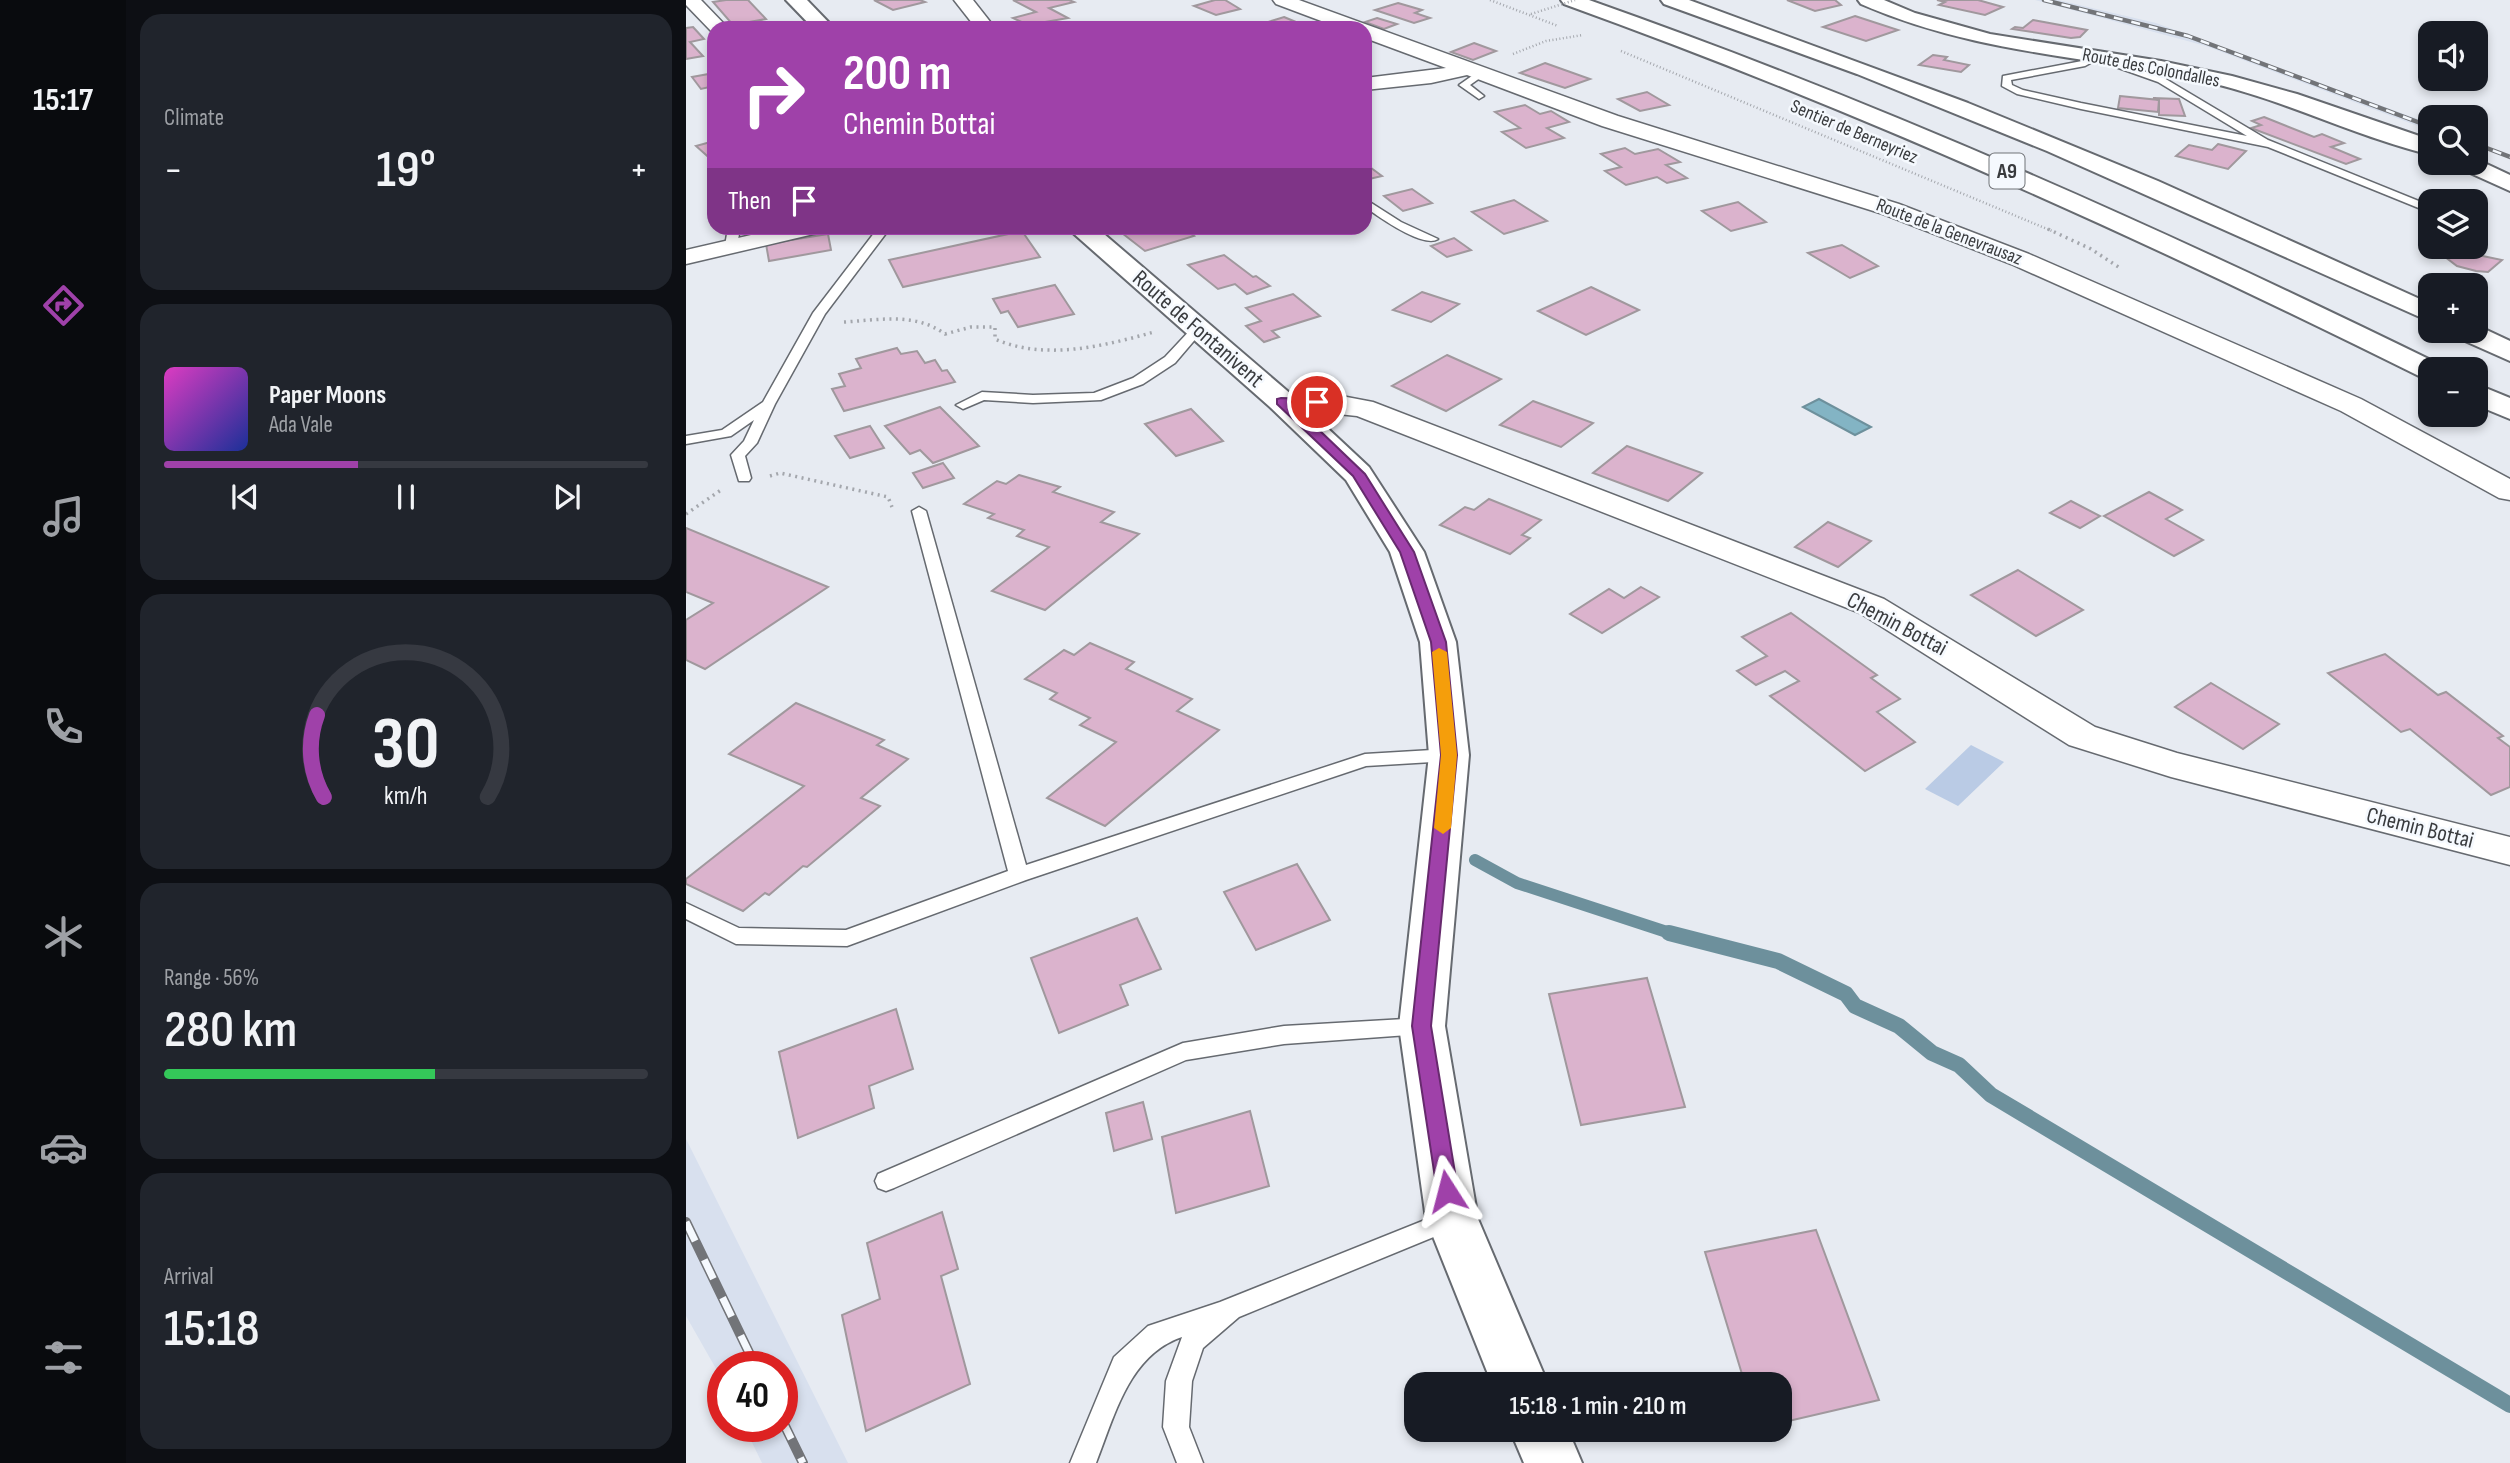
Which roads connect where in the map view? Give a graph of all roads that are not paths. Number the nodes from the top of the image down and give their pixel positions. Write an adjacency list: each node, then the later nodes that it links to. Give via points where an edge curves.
1 (691, 0): 8 (street)
2 (796, 0): 9 (main road)
3 (963, 0): 10 (street)
4 (1282, 0): 11 (street)
5 (1573, 0): 33 (main road, A9, via 1754,67 1997,167)
6 (1671, 0): 27 (main road, A9, via 2056,146)
7 (1868, 0): 13 (main road, Route des Colondalles, via 1947,30)
8 (712, 21)
9 (817, 21)
10 (980, 21)
11 (1338, 21)
12 (1372, 34): 14 (street, Route de la Genevrausaz)
13 (2095, 56): 16 (lane, via 2161,80); 16 (lane, via 2085,63 2006,78 2007,86 2081,106); 17 (main road, Route des Colondalles, via 2205,76)
14 (1482, 79): 15 (street, via 1431,77); 41 (street, Route de la Genevrausaz, via 1891,209 2020,259 2351,405)
15 (1372, 83)
16 (2264, 142): 20 (lane)
17 (2418, 144)
18 (2488, 173): 19 (main road)
19 (2510, 184)
20 (2418, 205)
21 (1372, 207): 25 (lane)
22 (879, 235): 36 (lane, via 813,324)
23 (1090, 235): 28 (main road, Route de Fontanivent)
24 (732, 237): 26 (street)
25 (1432, 239)
26 (686, 257)
27 (2418, 308)
28 (1194, 325): 35 (main road, Route de Fontanivent); 37 (lane, via 1170,360 1138,381 1096,397 982,396)
29 (2488, 336): 31 (lane)
30 (2488, 341): 32 (main road)
31 (2510, 341)
32 (2510, 352)
33 (2418, 365)
34 (2488, 399): 38 (main road)
35 (1281, 401): 43 (main road, Route de Fontanivent, via 1358,474 1407,552 1438,642); 44 (street, Chemin Bottai, via 1363,408 1872,606 2082,736 2171,764)
36 (768, 404): 39 (lane, via 726,433); 40 (lane, via 750,443 738,455)
37 (963, 405)
38 (2510, 410)
39 (686, 440)
40 (744, 478)
41 (2510, 491)
42 (919, 511): 45 (lane)
43 (1449, 755): 45 (lane, via 1365,760); 47 (main road, Route de Fontanivent)
44 (2510, 851)
45 (1019, 875): 46 (lane, via 847,937 736,936)
46 (686, 910)
47 (1422, 1026): 48 (lane, via 1284,1035 1183,1052); 49 (main road, Route de Fontanivent)
48 (886, 1181)
49 (1452, 1219): 50 (lane); 51 (main road, Route de Fontanivent)
50 (1230, 1309): 53 (lane, via 1157,1334 1123,1366); 54 (lane, via 1193,1340 1180,1381 1176,1427)
51 (1515, 1372)
52 (1544, 1442): 55 (main road)
53 (1083, 1463)
54 (1189, 1463)
55 (1553, 1463)

